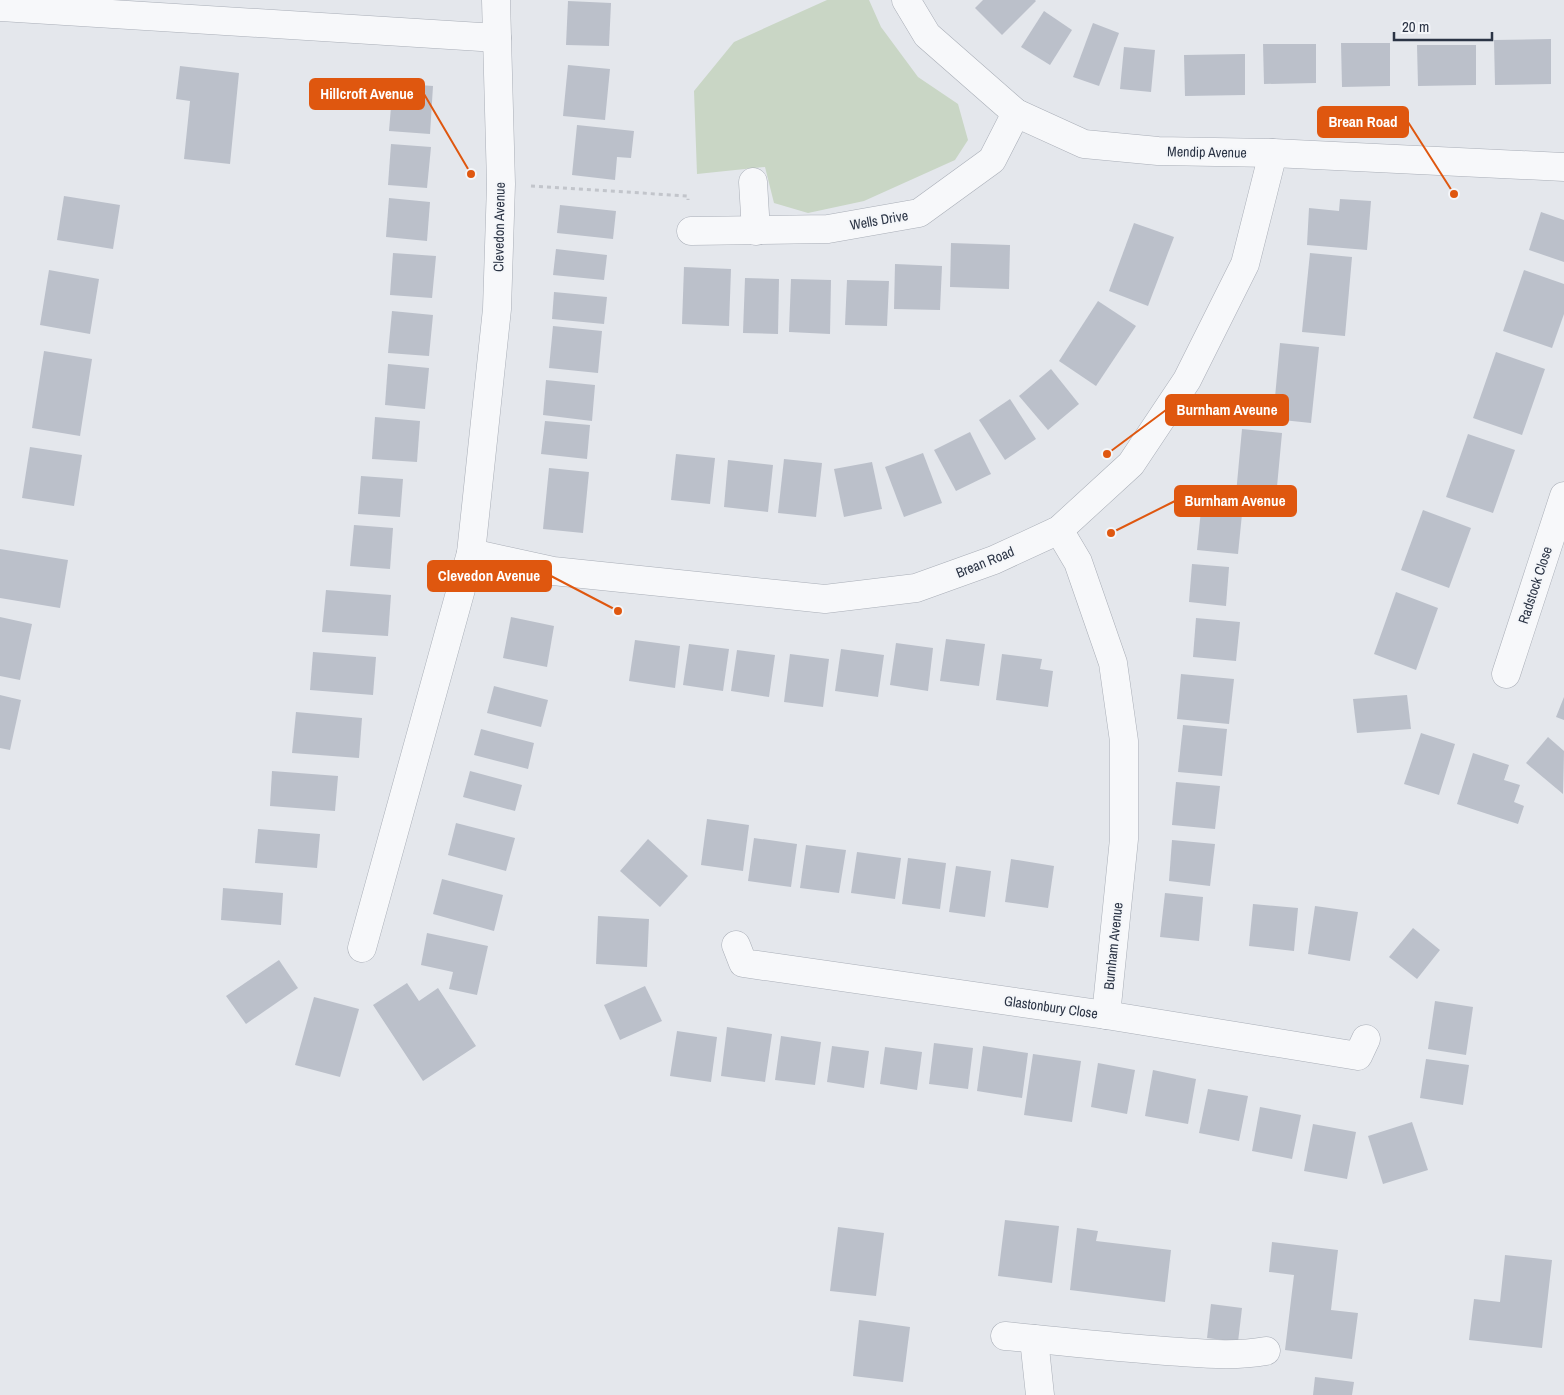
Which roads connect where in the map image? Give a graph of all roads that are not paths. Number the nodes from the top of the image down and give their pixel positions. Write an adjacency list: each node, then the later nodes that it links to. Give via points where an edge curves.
1 (496, 0): 4 (street, Clevedon Avenue)
2 (906, 0): 5 (street, Mendip Avenue, via 927,35)
3 (0, 7): 4 (street)
4 (497, 38): 13 (street, Clevedon Avenue, via 501,184 497,309)
5 (1016, 113): 6 (street, Mendip Avenue, via 1084,144 1158,151); 9 (street, Wells Drive, via 992,160 919,213 828,229)
6 (1272, 152): 7 (street, Mendip Avenue); 12 (street, Brean Road, via 1245,264 1186,380 1131,464)
7 (1564, 167)
8 (753, 182): 9 (street)
9 (756, 230): 10 (street, Wells Drive)
10 (690, 231)
11 (1564, 496): 14 (street, Radstock Close)
12 (1059, 530): 13 (street, Brean Road, via 994,560 916,588 825,599 553,571); 17 (street, Burnham Avenue, via 1078,562 1114,662 1124,741 1124,839)
13 (471, 553): 16 (street, Clevedon Avenue)
14 (1506, 674)
15 (736, 945): 17 (street, Glastonbury Close, via 743,963)
16 (362, 948)
17 (1106, 1015): 18 (street, Glastonbury Close, via 1358,1056)
18 (1366, 1039)
19 (1005, 1336): 20 (street)
20 (1034, 1339): 21 (street, via 1108,1348 1217,1355); 22 (street)
21 (1266, 1351)
22 (1040, 1395)

